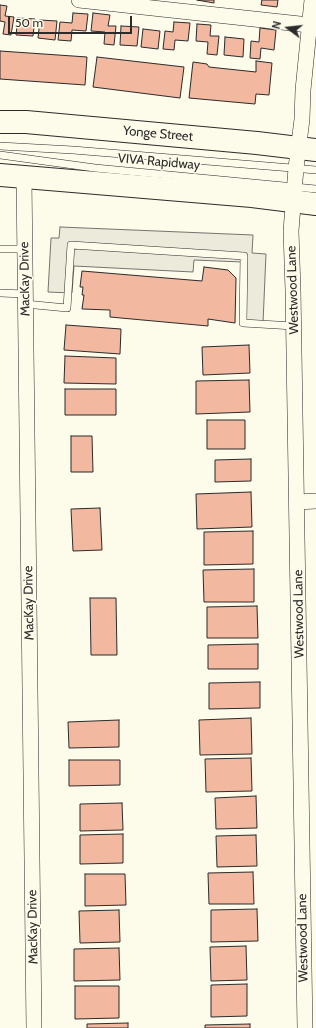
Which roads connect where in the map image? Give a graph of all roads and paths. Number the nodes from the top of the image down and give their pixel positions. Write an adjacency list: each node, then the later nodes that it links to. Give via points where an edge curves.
1 (79, 0): 3 (street)
2 (312, 0): 3 (street, Westwood Lane)
3 (310, 25): 7 (street, Westwood Lane, via 302,120)
4 (0, 122): 7 (main road, Yonge Street, via 26,122)
5 (0, 146): 7 (lane, VIVA Rapidway)
6 (0, 154): 12 (lane, VIVA Rapidway)
7 (304, 156): 8 (lane, VIVA Rapidway); 12 (street, Westwood Lane)
8 (316, 170)
9 (0, 175): 10 (main road)
10 (24, 178): 12 (main road); 15 (street, MacKay Drive)
11 (316, 189): 12 (lane, VIVA Rapidway)
12 (294, 194): 13 (main road); 18 (street, Westwood Lane, via 291,231)
13 (316, 204)
14 (0, 249): 15 (lane)
15 (25, 249): 17 (street, MacKay Drive)
16 (0, 293): 17 (lane)
17 (25, 299): 18 (lane, via 67,308 72,245 244,256 243,323); 21 (street, MacKay Drive)
18 (294, 326): 20 (street, Westwood Lane)
19 (316, 501): 20 (street)
20 (297, 502): 22 (street, Westwood Lane)
21 (34, 1028)
22 (305, 1028)

